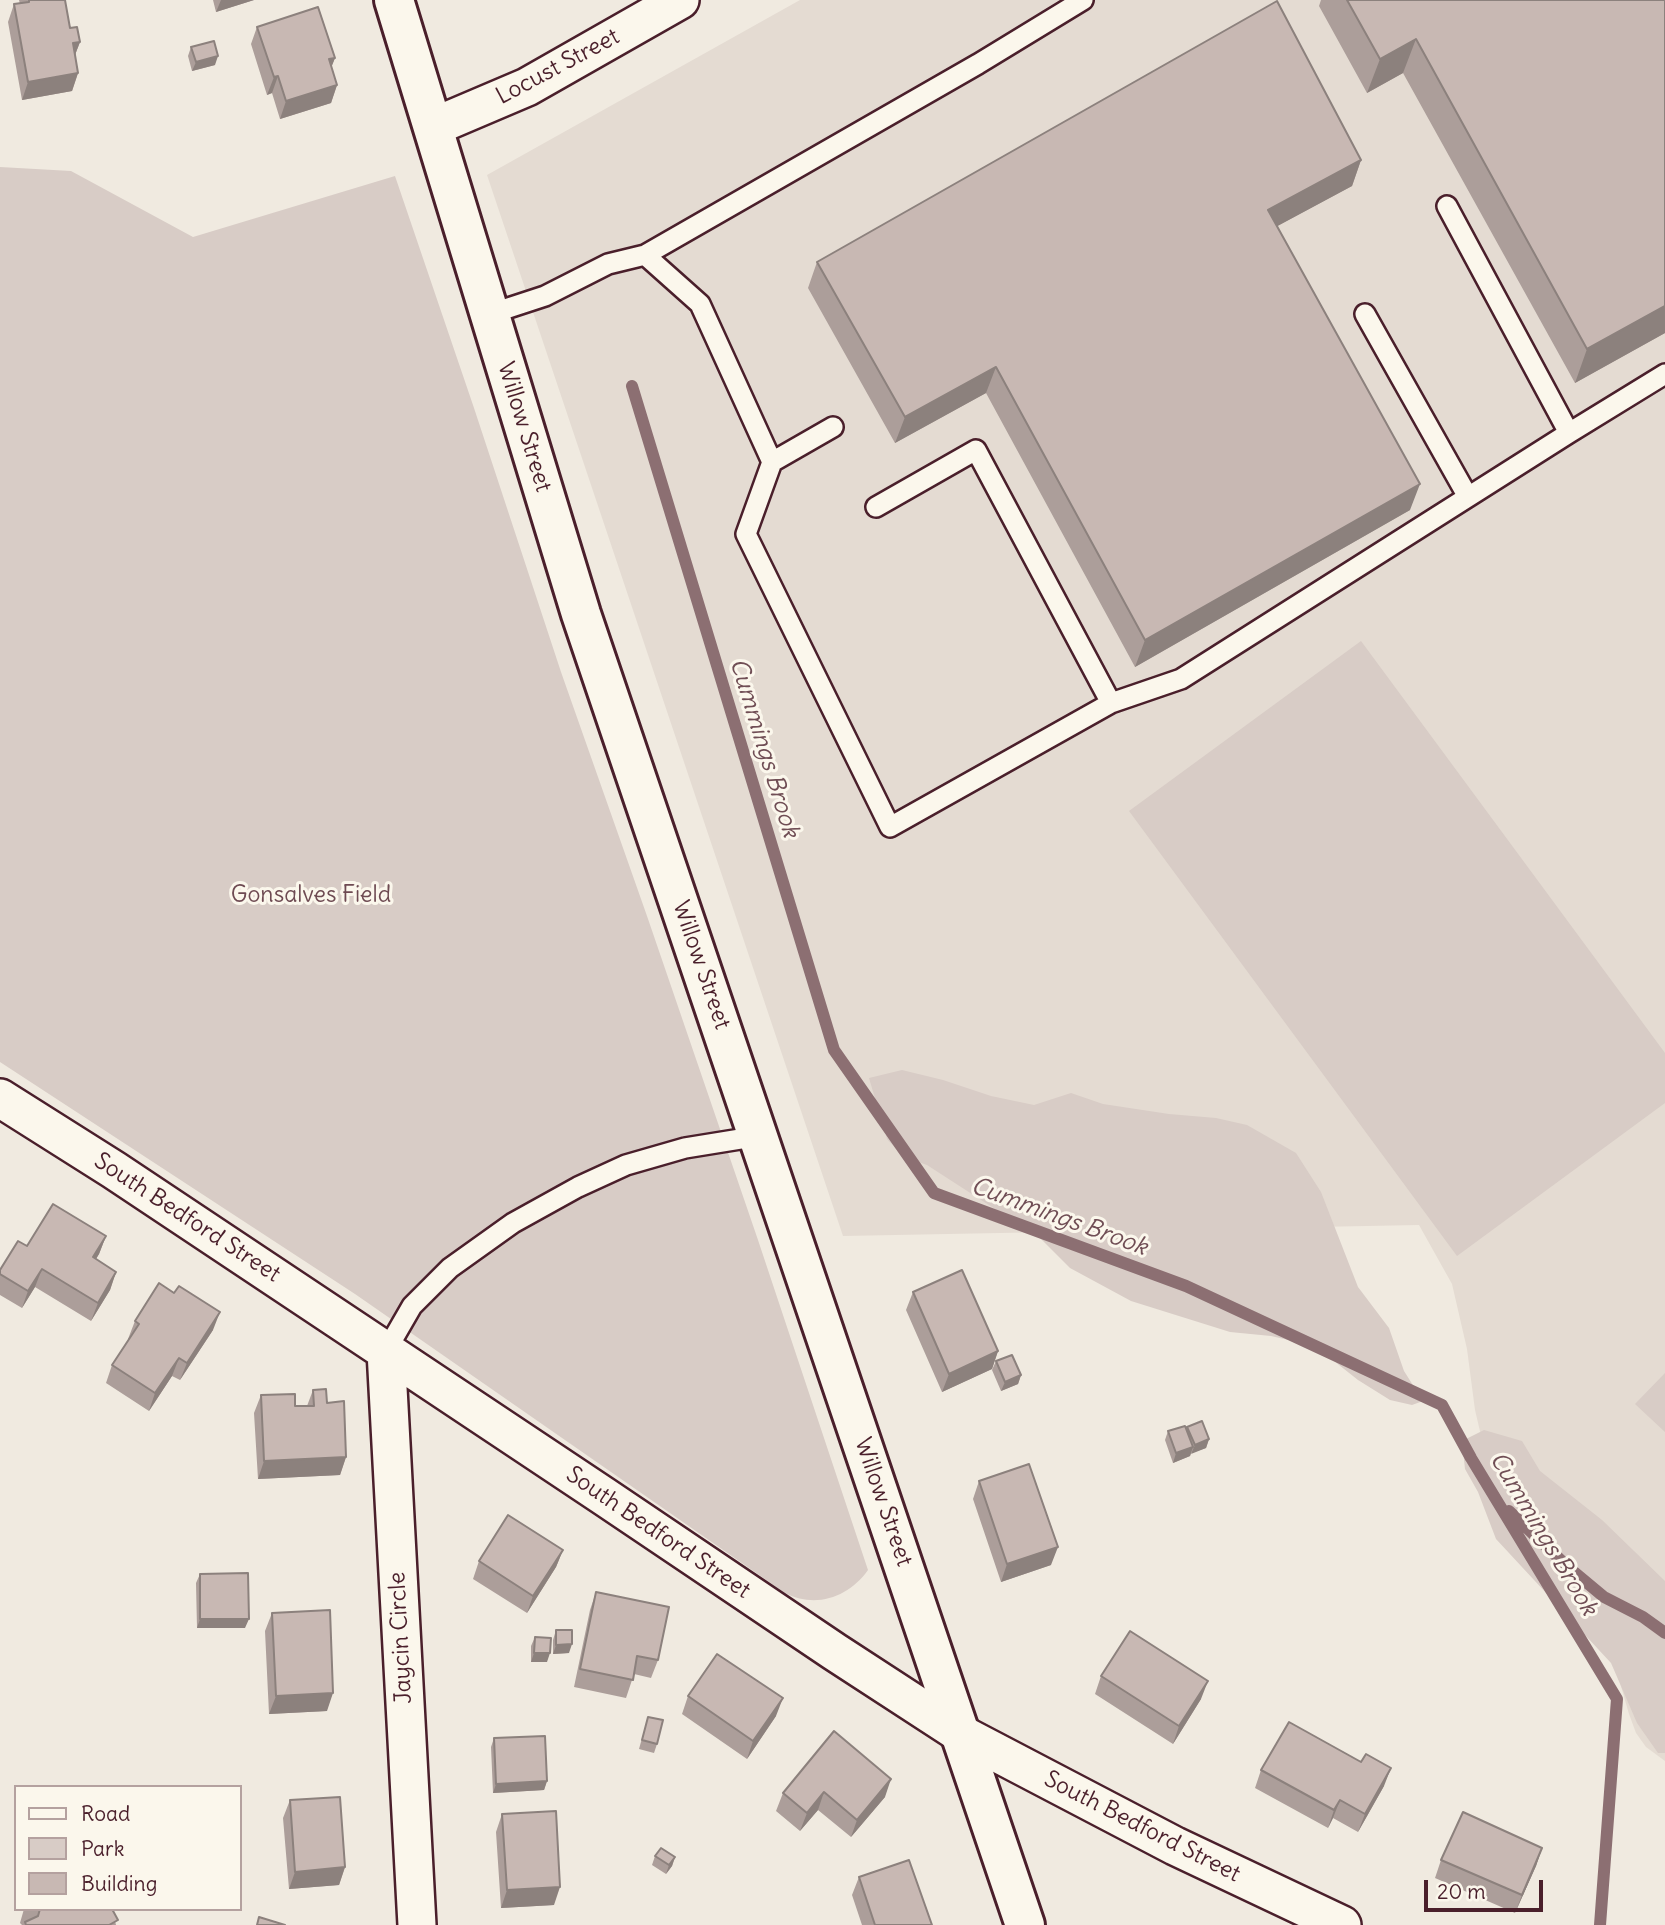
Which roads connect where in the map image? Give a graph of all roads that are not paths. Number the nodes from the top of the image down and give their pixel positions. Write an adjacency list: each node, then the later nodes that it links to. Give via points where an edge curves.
1 (394, 0): 4 (street, Willow Street)
2 (680, 0): 4 (street, Locust Street, via 527,87)
3 (1083, 0): 6 (lane)
4 (433, 127): 7 (street, Willow Street)
5 (1447, 206): 11 (lane)
6 (645, 255): 7 (lane, via 608,264 545,296); 12 (lane, via 700,304)
7 (490, 314): 17 (street, Willow Street, via 581,614)
8 (1364, 314): 13 (lane)
9 (1665, 374): 11 (lane)
10 (833, 427): 12 (lane)
11 (1569, 433): 13 (lane)
12 (772, 462): 15 (lane, via 746,534 890,827)
13 (1468, 497): 15 (lane, via 1181,679)
14 (876, 507): 15 (lane, via 976,450)
15 (1111, 703)
16 (0, 1098): 18 (street, South Bedford Street)
17 (759, 1136): 18 (lane, via 685,1148 626,1165 513,1223 440,1277 412,1306); 19 (street, Willow Street)
18 (386, 1351): 19 (street, South Bedford Street); 20 (street, Jaycin Circle)
19 (961, 1734): 21 (street, Willow Street); 22 (street, South Bedford Street, via 1175,1846)
20 (417, 1925)
21 (1025, 1925)
22 (1342, 1925)

